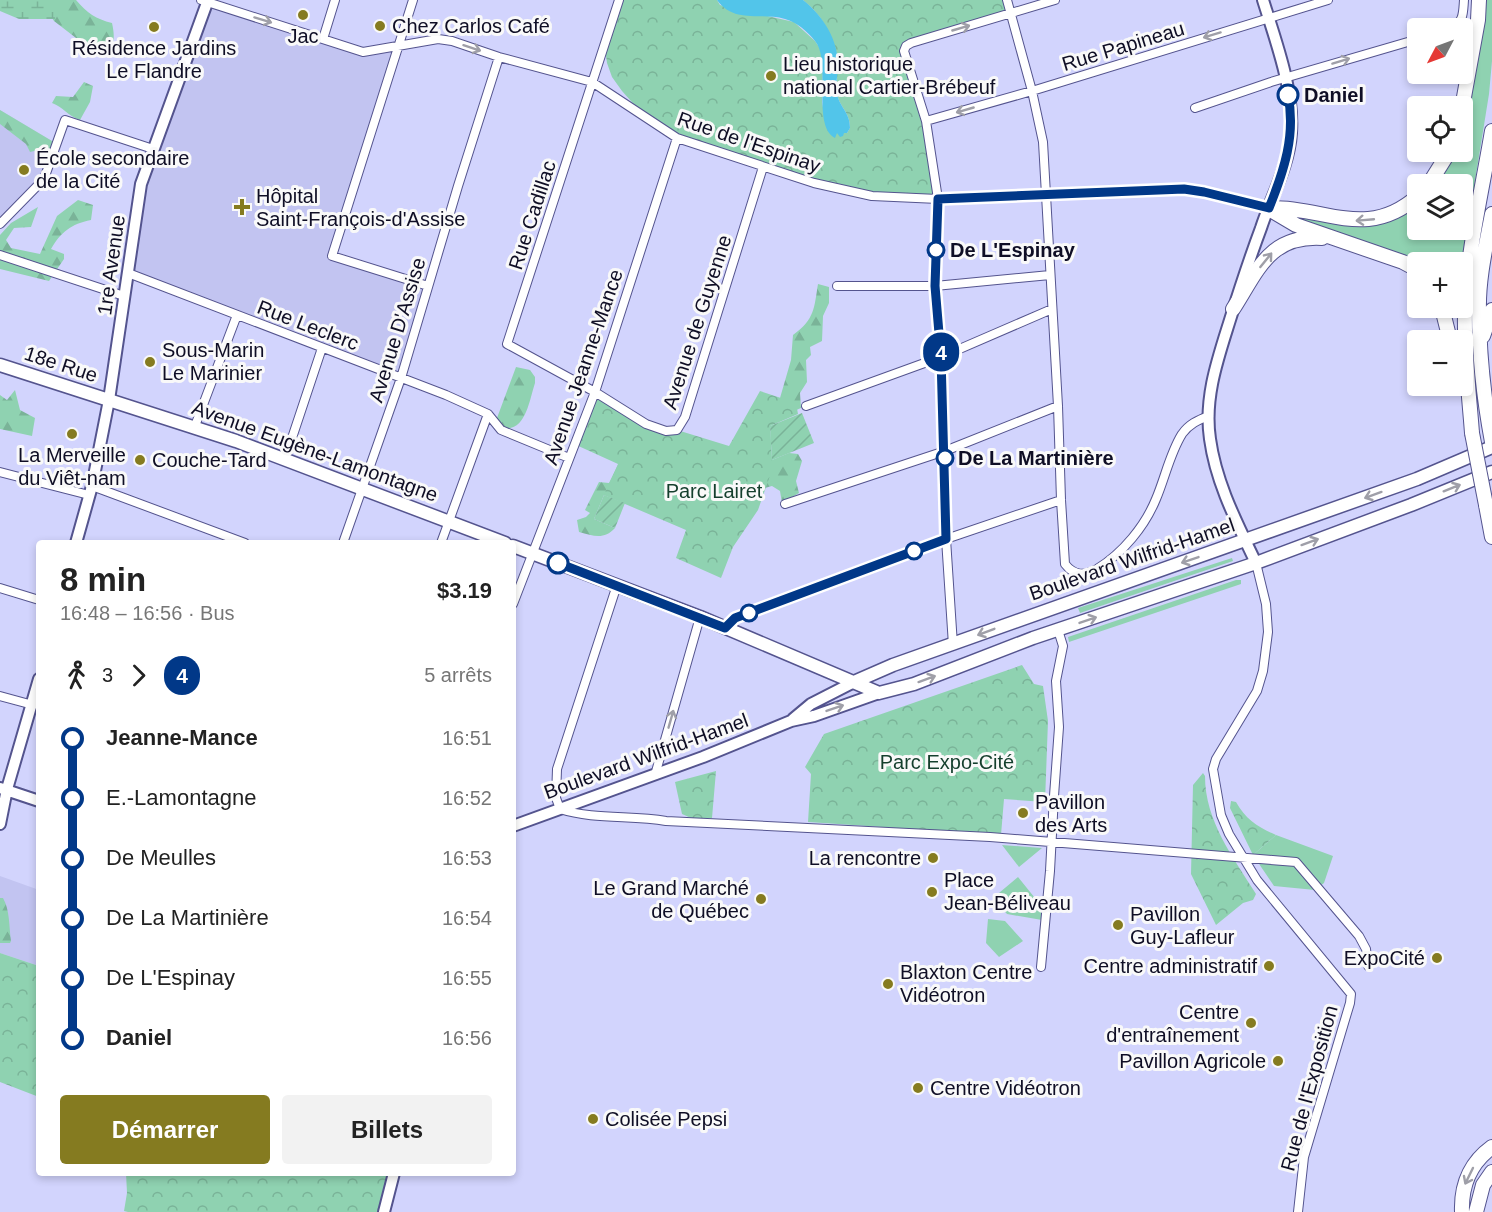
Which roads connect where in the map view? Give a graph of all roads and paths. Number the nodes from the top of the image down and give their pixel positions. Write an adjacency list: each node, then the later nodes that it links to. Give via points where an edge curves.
1 (335, 0): 14 (street)
2 (413, 0): 16 (street)
3 (619, 0): 19 (street, Rue Cadillac)
4 (1007, 0): 11 (street)
5 (1055, 0): 11 (street)
6 (1263, 0): 12 (street)
7 (1328, 0): 12 (street, Rue Papineau)
8 (1464, 0): 13 (street)
9 (1479, 0): 21 (highway)
10 (205, 1): 14 (street, Rue de l'Espinay, one-way to 14); 26 (street, 1re Avenue)
11 (1011, 13): 20 (street); 23 (street, one-way to 11, via 904,51 906,46)
12 (1268, 18): 18 (street); 20 (street, Rue Papineau, one-way to 20)
13 (1462, 18)
14 (323, 39): 16 (street, Rue de l'Espinay, via 363,52)
15 (1407, 42): 18 (street, one-way to 15)
16 (397, 46): 17 (street, Rue de l'Espinay, one-way to 17, via 438,39); 39 (street, via 332,256)
17 (499, 57): 19 (street, Rue de l'Espinay); 39 (street, Avenue D'Assise)
18 (1285, 78): 22 (street); 31 (street, via 1291,111 1290,145)
19 (592, 82): 25 (street, Rue de l'Espinay); 52 (street, Rue Cadillac, via 507,344)
20 (1032, 91): 23 (street, Rue Papineau, one-way to 23); 28 (street, via 1043,142)
21 (1464, 96)
22 (1195, 108)
23 (926, 121): 29 (street)
24 (1492, 131): 60 (highway, via 1468,275 1465,344)
25 (677, 138): 27 (street, Rue de l'Espinay); 52 (street, Avenue Jeanne-Mance)
26 (153, 149): 33 (street, via 65,120 44,179); 37 (street, 1re Avenue, via 141,184)
27 (763, 167): 29 (street, Rue de l'Espinay, via 872,196); 52 (street, Avenue de Guyenne, via 681,425 672,432 646,424)
28 (1047, 196): 29 (street, Rue de l'Espinay); 31 (street, Rue de l'Espinay, via 1184,189); 38 (street)
29 (938, 199): 41 (street)
30 (1407, 205): 31 (highway, one-way to 31, via 1375,219 1352,221 1292,208)
31 (1269, 208): 34 (highway, via 1296,225); 44 (street)
32 (1492, 214): 47 (highway, via 1481,278)
33 (0, 224)
34 (1336, 239): 36 (highway); 44 (highway, one-way to 34, via 1261,265 1282,244 1301,237)
35 (0, 255): 42 (street)
36 (1407, 264)
37 (128, 273): 42 (street, 1re Avenue); 46 (street, Rue Leclerc)
38 (1050, 275): 41 (street); 43 (street)
39 (428, 286): 51 (street, Avenue D'Assise)
40 (837, 286): 41 (street)
41 (935, 286): 49 (street)
42 (124, 296): 54 (street, 1re Avenue)
43 (1052, 309): 49 (street); 56 (street)
44 (1233, 309): 58 (street, via 1209,392)
45 (1492, 310): 47 (highway)
46 (237, 315): 48 (street, Rue Leclerc); 59 (street)
47 (1481, 341): 61 (highway)
48 (322, 348): 51 (street, Rue Leclerc); 65 (street)
49 (941, 357): 55 (street); 63 (street)
50 (0, 365): 54 (main road, 18e Rue)
51 (401, 378): 57 (street, Rue Leclerc); 68 (street, Avenue D'Assise)
52 (595, 392): 64 (street, Avenue Jeanne-Mance)
53 (1460, 396): 60 (highway, via 1465,421)
54 (109, 400): 59 (main road, Avenue Eugène-Lamontagne); 69 (street, 1re Avenue)
55 (806, 406)
56 (1058, 406): 63 (street); 70 (street)
57 (488, 414): 64 (street, Rue Leclerc, via 501,430); 72 (street)
58 (1209, 416): 70 (street, via 1194,422 1183,433 1157,497 1134,536 1090,573 1075,573 1065,564); 80 (street, via 1209,437 1221,483)
59 (195, 426): 65 (main road, Avenue Eugène-Lamontagne)
60 (1473, 433): 73 (highway, bridge)
61 (1492, 442)
62 (1492, 447): 80 (main road, Boulevard Wilfrid-Hamel, one-way to 80, via 1417,479)
63 (945, 451): 71 (street); 74 (street)
64 (569, 458): 82 (street, Avenue Jeanne-Mance)
65 (285, 459): 68 (main road, Avenue Eugène-Lamontagne)
66 (0, 472): 69 (street)
67 (1492, 472): 83 (main road, Boulevard Wilfrid-Hamel, one-way to 67)
68 (363, 489): 72 (main road, Avenue Eugène-Lamontagne); 77 (street, Avenue D'Assise)
69 (91, 490): 75 (street, 1re Avenue); 76 (street)
70 (1061, 500): 74 (street)
71 (785, 504)
72 (449, 522): 78 (street); 79 (main road, Avenue Eugène-Lamontagne)
73 (1492, 537)
74 (946, 539): 89 (street, via 735,618); 91 (street)
75 (77, 540)
76 (236, 540)
77 (344, 540)
78 (442, 540)
79 (497, 540)
80 (1245, 540): 83 (street); 91 (main road, Boulevard Wilfrid-Hamel, one-way to 91)
81 (516, 547): 82 (main road)
82 (533, 554): 84 (main road); 86 (street, Avenue Jeanne-Mance)
83 (1256, 563): 90 (main road, Boulevard Wilfrid-Hamel, one-way to 83); 105 (street, Rue de l'Exposition, via 1269,632 1265,663 1257,691 1213,769 1221,815)
84 (616, 585): 88 (main road); 101 (street, via 557,769 556,798)
85 (0, 588): 87 (street)
86 (516, 596)
87 (36, 599)
88 (700, 617): 89 (main road); 98 (street, one-way to 88)
89 (725, 628): 92 (main road)
90 (1058, 630): 94 (main road, Boulevard Wilfrid-Hamel, one-way to 90, via 914,684); 104 (street, via 1063,646 1056,681 1059,728)
91 (953, 645): 92 (main road, Boulevard Wilfrid-Hamel)
92 (854, 682): 94 (main road); 97 (street, Boulevard Wilfrid-Hamel, via 811,704)
93 (36, 692): 96 (street)
94 (879, 693): 97 (street, Boulevard Wilfrid-Hamel, one-way to 94)
95 (0, 696): 96 (street)
96 (33, 705): 99 (street)
97 (791, 721): 98 (street, Boulevard Wilfrid-Hamel)
98 (655, 775): 101 (street, Boulevard Wilfrid-Hamel)
99 (3, 788): 100 (street); 102 (street)
100 (36, 800)
101 (560, 809): 103 (street, Boulevard Wilfrid-Hamel); 104 (street, via 580,815 666,821)
102 (0, 824)
103 (516, 825)
104 (1052, 843): 105 (street); 107 (street)
105 (1243, 857): 106 (street, via 1296,862 1359,936); 112 (street, Rue de l'Exposition, via 1257,880 1351,994 1304,1157)
106 (1368, 966)
107 (1041, 967)
108 (1492, 1147): 113 (highway, one-way to 113, via 1471,1170 1461,1198)
109 (1492, 1172): 114 (highway)
110 (393, 1176): 111 (street)
111 (384, 1212)
112 (1298, 1212)
113 (1462, 1212)
114 (1476, 1212)

